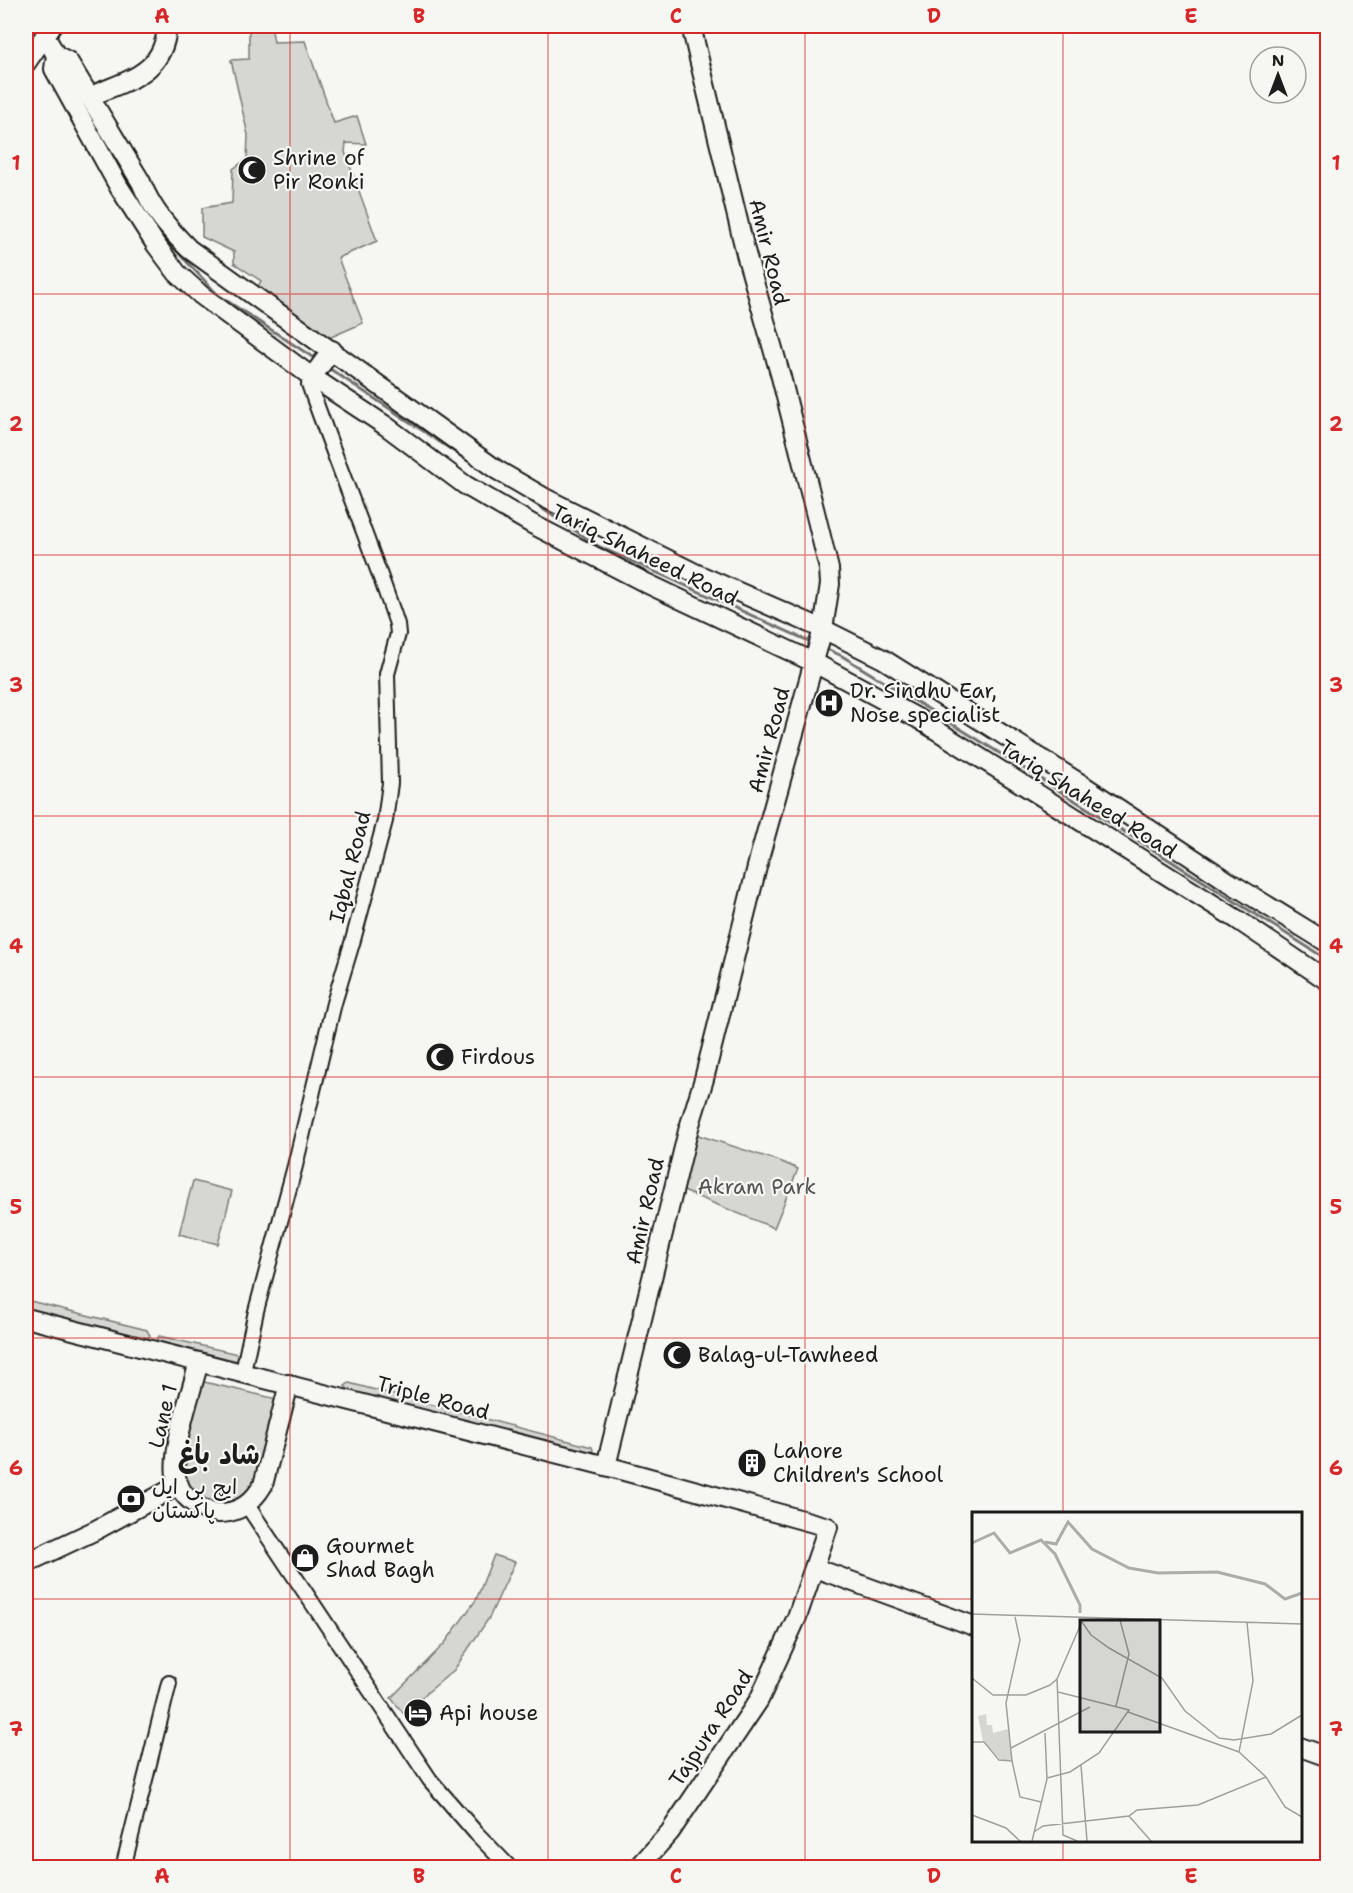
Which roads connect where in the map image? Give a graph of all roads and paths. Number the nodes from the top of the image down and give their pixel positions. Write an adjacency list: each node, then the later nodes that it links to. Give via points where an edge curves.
1 (167, 26): 6 (main road, via 161,54 150,68 136,78)
2 (691, 26): 9 (main road, Amir Road, via 829,569)
3 (49, 31): 4 (main road, Tariq Shaheed Road); 5 (main road)
4 (56, 55): 6 (main road, Tariq Shaheed Road, via 68,61); 8 (main road, Tariq Shaheed Road, via 54,69 112,175 177,273 201,295)
5 (26, 63)
6 (88, 97): 7 (main road, Tariq Shaheed Road, via 166,226 189,249)
7 (331, 351): 8 (main road); 9 (main road, Tariq Shaheed Road, via 497,470 545,498)
8 (313, 375): 10 (main road, Tariq Shaheed Road, via 465,485 532,524 646,583); 15 (street, Iqbal Road, via 309,384 397,624 387,674 389,799)
9 (822, 631): 10 (main road, Amir Road); 11 (main road, Tariq Shaheed Road, via 883,659 929,687)
10 (814, 660): 12 (main road, Tariq Shaheed Road, via 917,718 1239,920); 17 (main road, Amir Road, via 688,1131)
11 (1328, 943)
12 (1328, 981)
13 (26, 1318): 14 (main road, Triple Road)
14 (198, 1362): 15 (main road, Triple Road); 18 (main road, Lane 1, via 176,1463)
15 (243, 1372): 16 (main road, Triple Road)
16 (289, 1384): 17 (main road, Triple Road); 19 (main road, via 263,1485)
17 (606, 1466): 20 (main road, Triple Road)
18 (179, 1485): 19 (main road, via 202,1509 226,1513); 21 (main road)
19 (247, 1505): 28 (street, via 430,1780)
20 (828, 1527): 22 (main road, Tajpura Road)
21 (26, 1563)
22 (815, 1568): 23 (main road); 29 (main road, Tajpura Road, via 759,1700 670,1832)
23 (972, 1625)
24 (169, 1683): 27 (street)
25 (1302, 1748): 26 (main road)
26 (1328, 1757)
27 (123, 1868)
28 (510, 1868)
29 (638, 1868)

